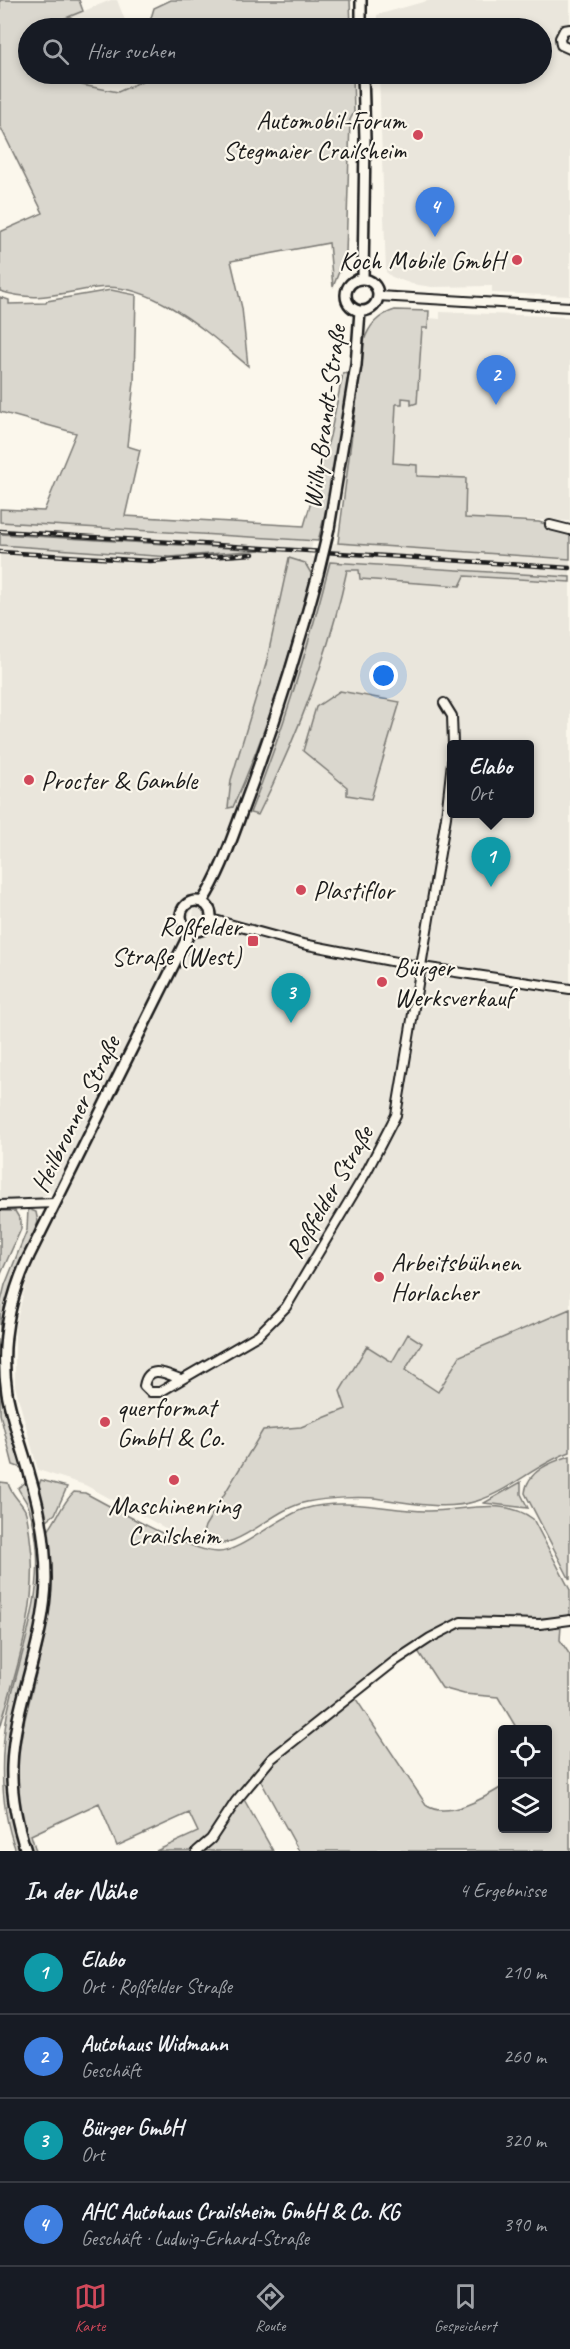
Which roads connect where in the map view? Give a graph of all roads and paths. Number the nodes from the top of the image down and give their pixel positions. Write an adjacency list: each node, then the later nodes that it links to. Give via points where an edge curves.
1 (361, 0): 2 (main road)
2 (362, 18)
3 (570, 29): 4 (street, via 564,30 560,38 561,45)
4 (570, 49)
5 (363, 84): 6 (main road)
6 (363, 279): 7 (main road, via 375,286); 9 (main road, via 352,282 345,296 350,306)
7 (378, 296): 8 (street); 9 (main road, via 370,309)
8 (570, 307)
9 (360, 311): 15 (main road, Willy-Brandt-Straße, bridge, via 354,377 329,528 291,676 225,855)
10 (550, 525): 11 (street)
11 (570, 530)
12 (444, 703): 13 (street, via 452,716)
13 (453, 740)
14 (447, 808): 18 (street, Roßfelder Straße)
15 (202, 902): 16 (main road, via 208,906); 17 (main road, via 192,902 184,908 182,920)
16 (211, 919): 17 (main road, via 206,927); 18 (street, via 303,944)
17 (190, 930): 20 (main road, Heilbronner Straße)
18 (422, 967): 19 (street); 22 (street, Roßfelder Straße, via 396,1115 327,1239 286,1307 264,1330)
19 (570, 989)
20 (55, 1203): 21 (street); 24 (main road, Heilbronner Straße, via 9,1305 4,1356 10,1408 31,1479 45,1557 41,1634 12,1766 15,1805)
21 (0, 1205)
22 (180, 1379)
23 (570, 1620): 25 (street, via 540,1624 468,1621 430,1638 271,1759 211,1839)
24 (26, 1851)
25 (197, 1851)

